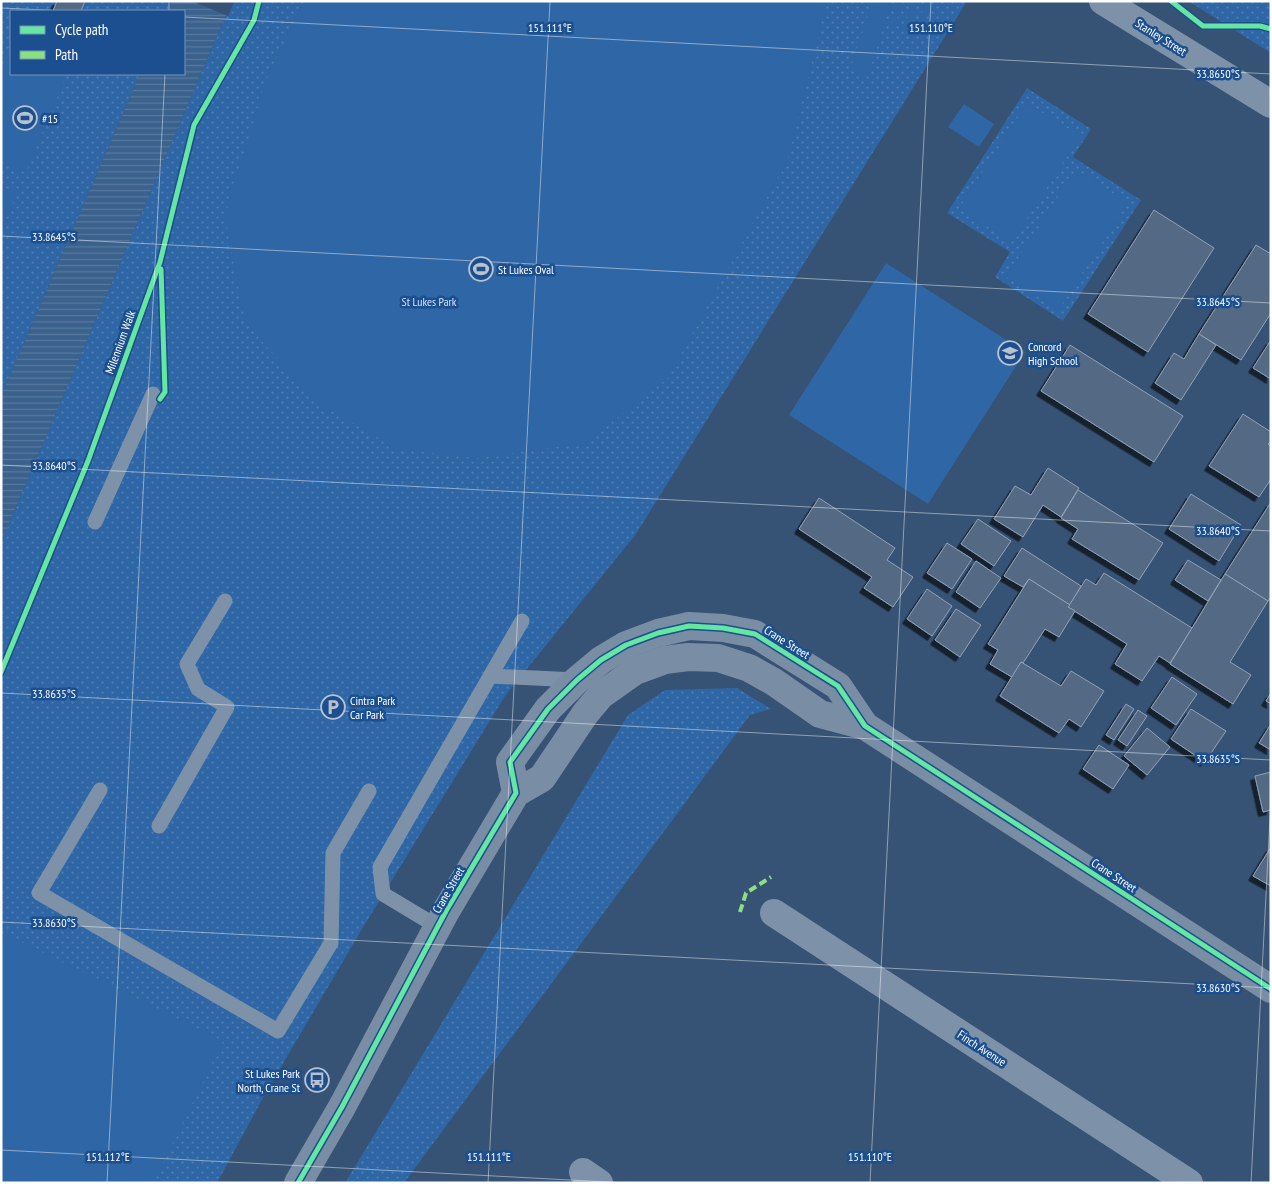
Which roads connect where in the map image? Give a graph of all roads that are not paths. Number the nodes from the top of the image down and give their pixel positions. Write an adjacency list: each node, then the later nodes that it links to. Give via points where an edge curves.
1 (1103, 1): 2 (street, Stanley Street)
2 (1271, 104)
3 (153, 394): 4 (lane)
4 (95, 522)
5 (225, 601): 13 (lane, via 187,664 198,689 227,707)
6 (522, 621): 7 (lane)
7 (491, 676): 8 (lane); 15 (lane, via 380,867 383,894)
8 (577, 680): 9 (main road, Crane Street, via 626,644 689,626 723,628 755,634 838,686); 12 (main road, Crane Street, via 548,709 510,762)
9 (865, 726): 12 (main road, Crane Street, via 820,714 749,668 718,658 665,660 635,671 601,695 542,778); 16 (main road, Crane Street)
10 (100, 790): 11 (lane, via 39,893 278,1032 331,943 333,853)
11 (369, 791)
12 (516, 793): 15 (main road, Crane Street)
13 (159, 826)
14 (774, 913): 18 (street, Finch Avenue)
15 (438, 927): 17 (main road, Crane Street)
16 (1271, 989)
17 (298, 1183)
18 (1189, 1183)

